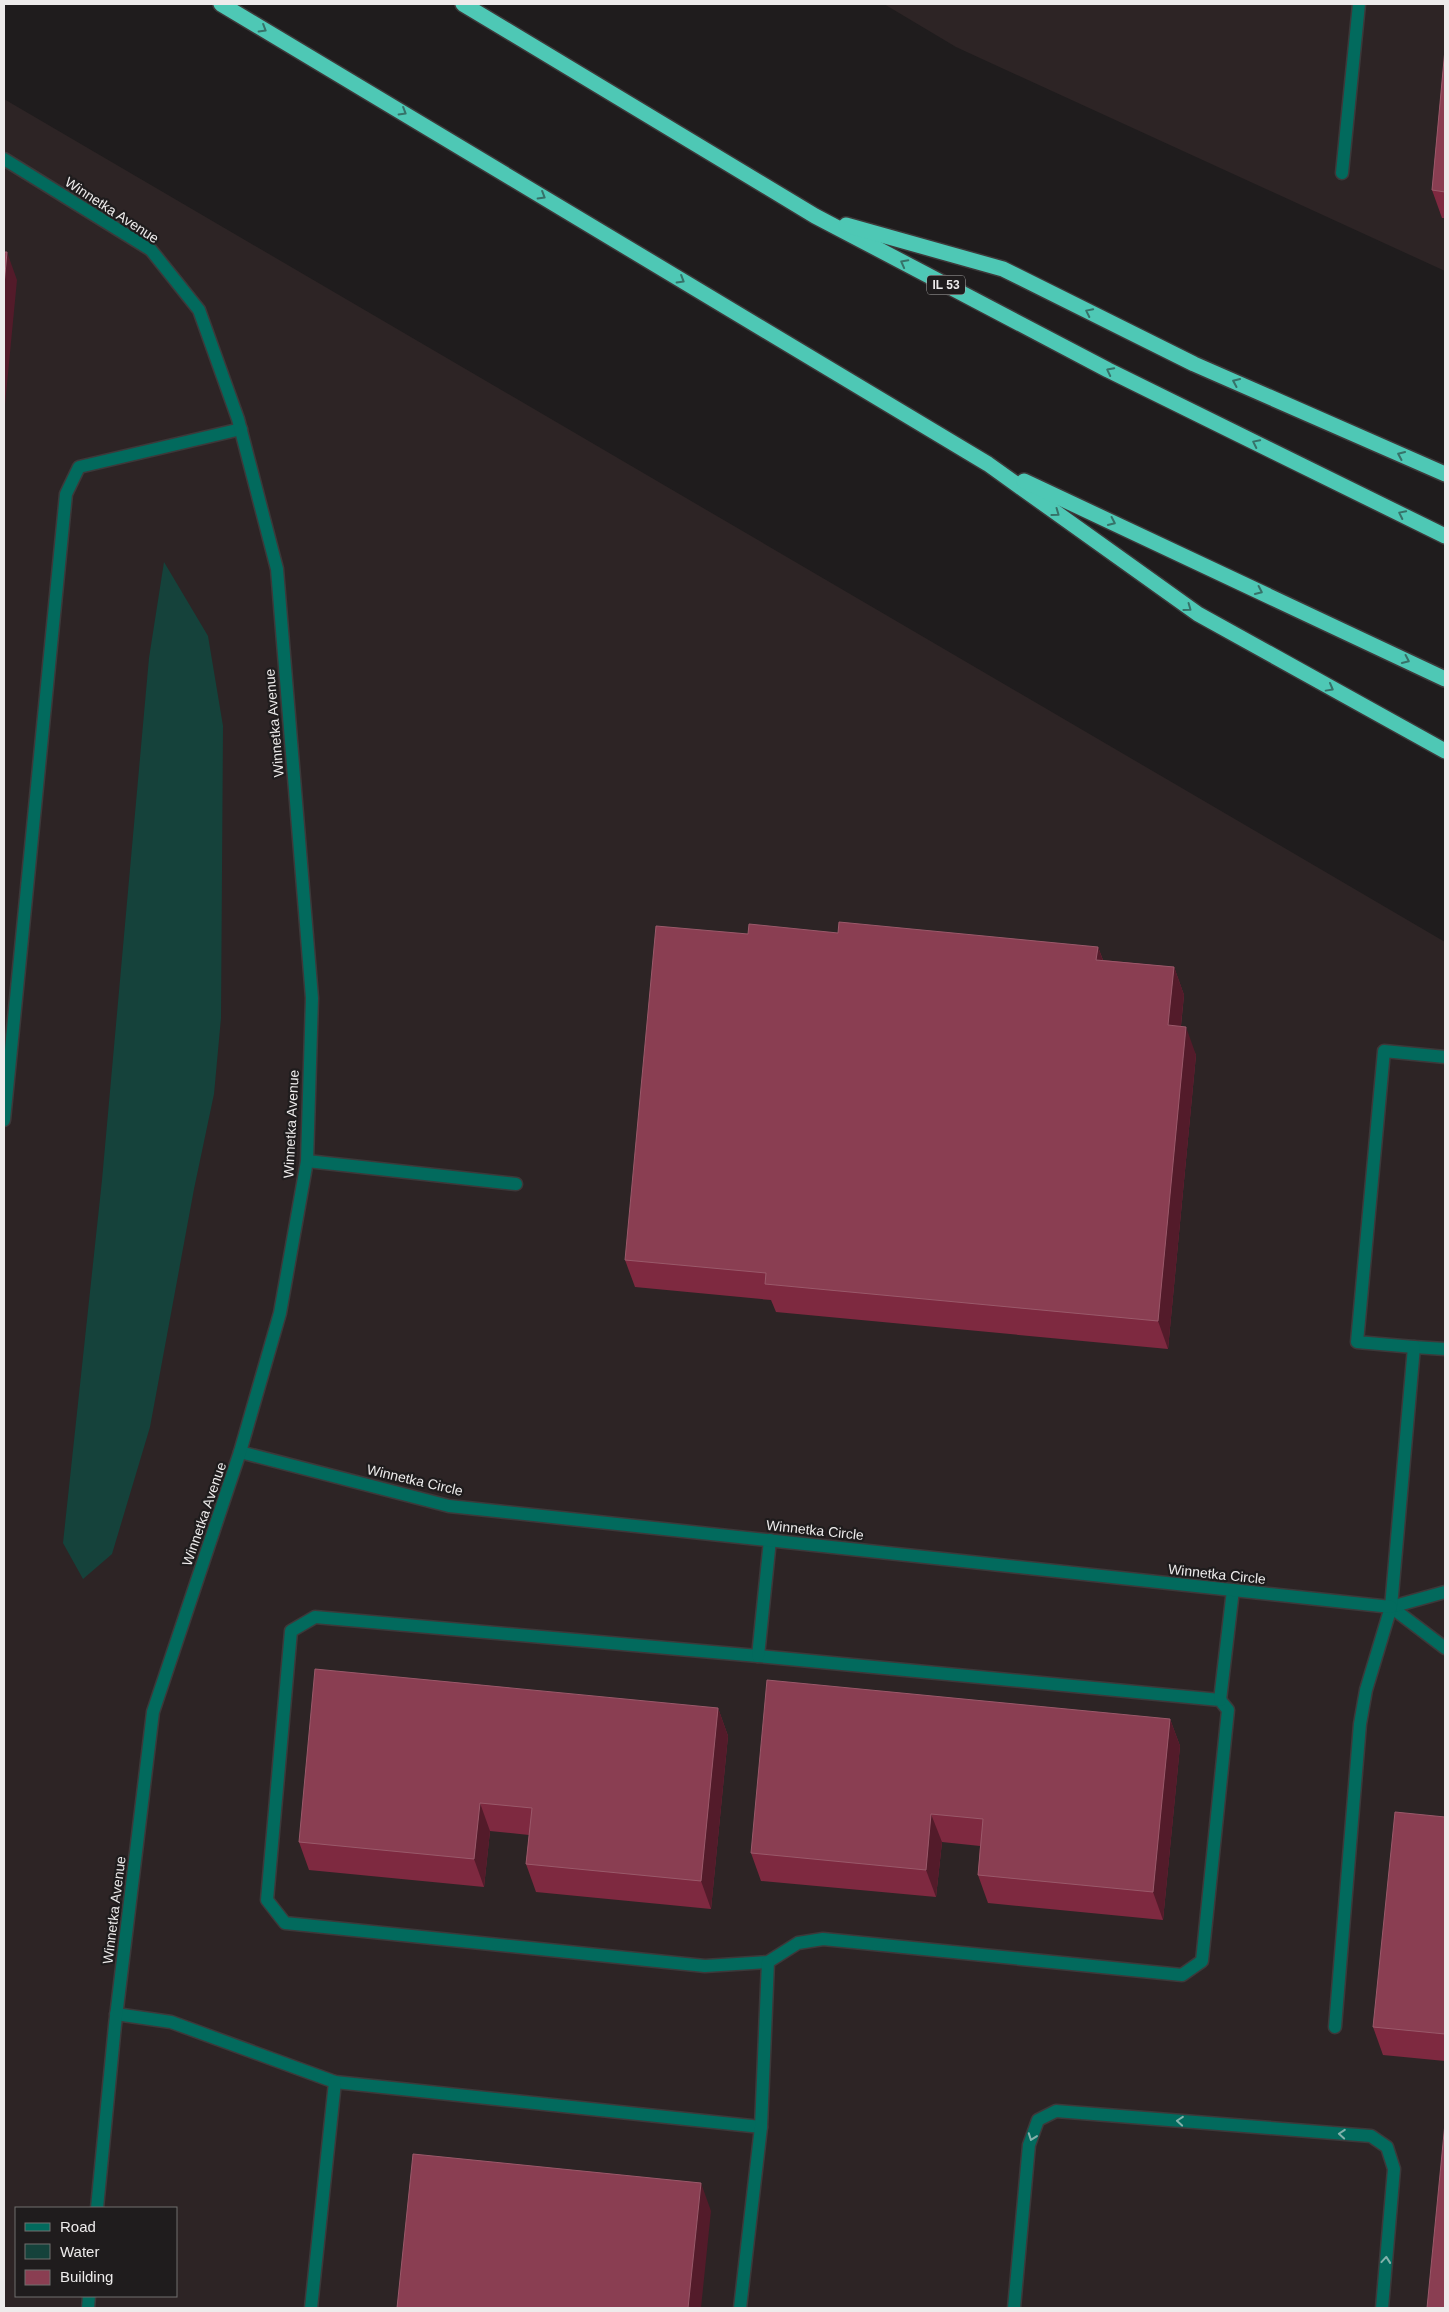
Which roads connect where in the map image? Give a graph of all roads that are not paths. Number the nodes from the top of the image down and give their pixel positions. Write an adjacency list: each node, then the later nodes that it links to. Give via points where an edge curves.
1 (222, 4): 8 (highway, one-way to 8)
2 (463, 4): 6 (highway, IL 53)
3 (1359, 4): 5 (street)
4 (4, 159): 7 (street, Winnetka Avenue, via 152,250 199,310)
5 (1342, 173)
6 (815, 216): 9 (highway, one-way to 6, via 1194,364 1003,269); 10 (highway, IL 53, one-way to 6, via 1108,370)
7 (241, 429): 14 (street, via 79,467 66,494); 15 (street, Winnetka Avenue, via 277,569 312,998)
8 (988, 464): 11 (highway, one-way to 11); 12 (highway, one-way to 12, via 1198,614)
9 (1445, 474)
10 (1445, 536)
11 (1445, 679)
12 (1445, 751)
13 (1445, 1057): 17 (street, via 1384,1051 1357,1342)
14 (4, 1120)
15 (307, 1161): 16 (street); 19 (street, Winnetka Avenue, via 280,1313)
16 (516, 1184)
17 (1414, 1347): 18 (street); 23 (street)
18 (1445, 1349)
19 (240, 1452): 20 (street, Winnetka Circle, via 449,1506); 28 (street, Winnetka Avenue, via 153,1712)
20 (770, 1540): 21 (street, Winnetka Circle); 25 (street)
21 (1233, 1590): 23 (street, Winnetka Circle); 26 (street)
22 (1445, 1592): 23 (street)
23 (1391, 1607): 24 (street); 29 (street, via 1366,1690 1360,1724)
24 (1445, 1648)
25 (758, 1656): 26 (street); 27 (street, via 315,1616 291,1631 267,1900 285,1924 705,1966)
26 (1220, 1700): 27 (street, via 1228,1710 1202,1961 1182,1975 823,1939 798,1943)
27 (768, 1962): 31 (street)
28 (116, 2014): 30 (street, via 171,2022); 32 (street, Winnetka Avenue)
29 (1335, 2027)
30 (335, 2082): 31 (street); 33 (street)
31 (761, 2127): 34 (street)
32 (97, 2207)
33 (311, 2308)
34 (740, 2308)
35 (1014, 2308): 36 (street, one-way to 35, via 1394,2169 1387,2147 1371,2136 1056,2112 1038,2120 1029,2145)
36 (1382, 2308)

